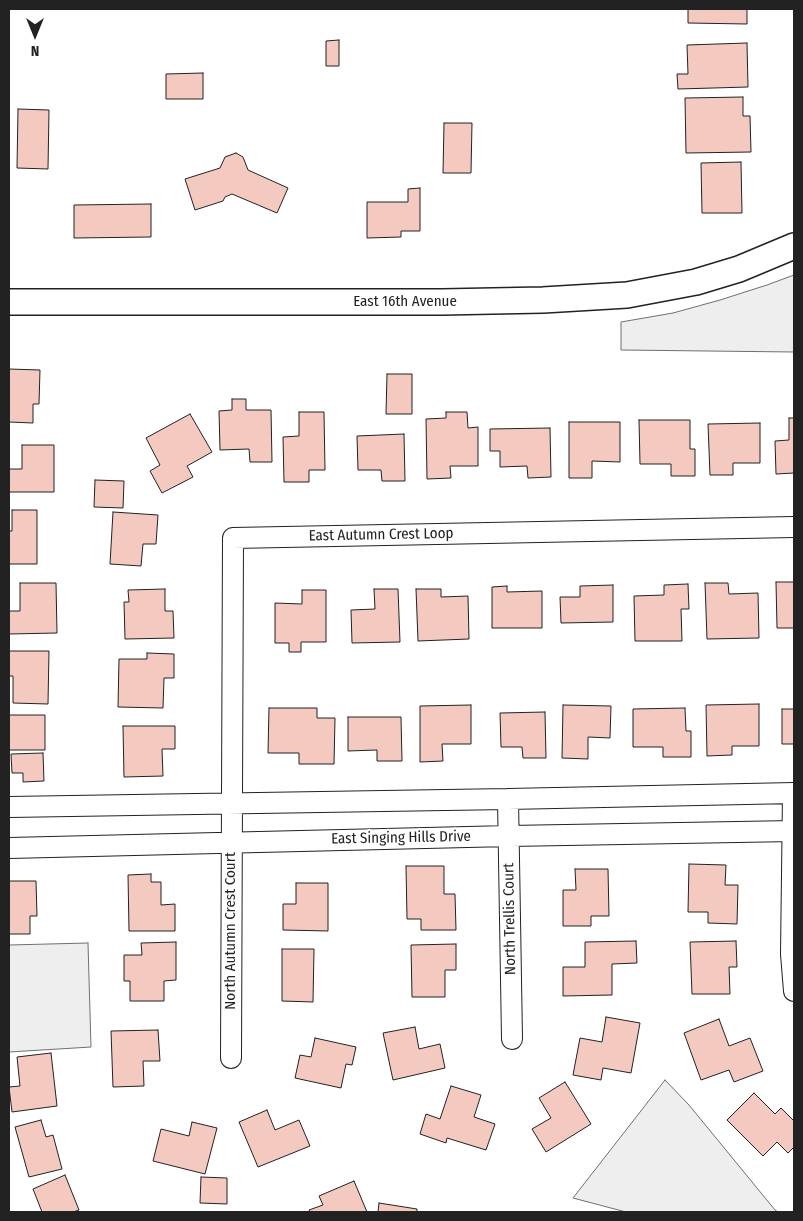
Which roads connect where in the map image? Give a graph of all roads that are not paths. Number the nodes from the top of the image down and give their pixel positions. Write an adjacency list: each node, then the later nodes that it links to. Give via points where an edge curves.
1 (794, 246): 2 (street, East 16th Avenue, via 739,269 696,282 628,295 442,302)
2 (9, 302)
3 (794, 527): 6 (street, East Autumn Crest Loop, via 233,538)
4 (794, 793): 5 (street); 8 (street)
5 (508, 799): 6 (street); 9 (street, North Trellis Court)
6 (232, 803): 7 (street); 10 (street, North Autumn Crest Court)
7 (9, 807)
8 (793, 831): 9 (street, East Singing Hills Drive); 12 (street, via 791,954)
9 (509, 836): 10 (street, East Singing Hills Drive); 13 (street, North Trellis Court)
10 (232, 842): 11 (street, East Singing Hills Drive); 14 (street, North Autumn Crest Court)
11 (9, 848)
12 (794, 991)
13 (512, 1039)
14 (231, 1058)

